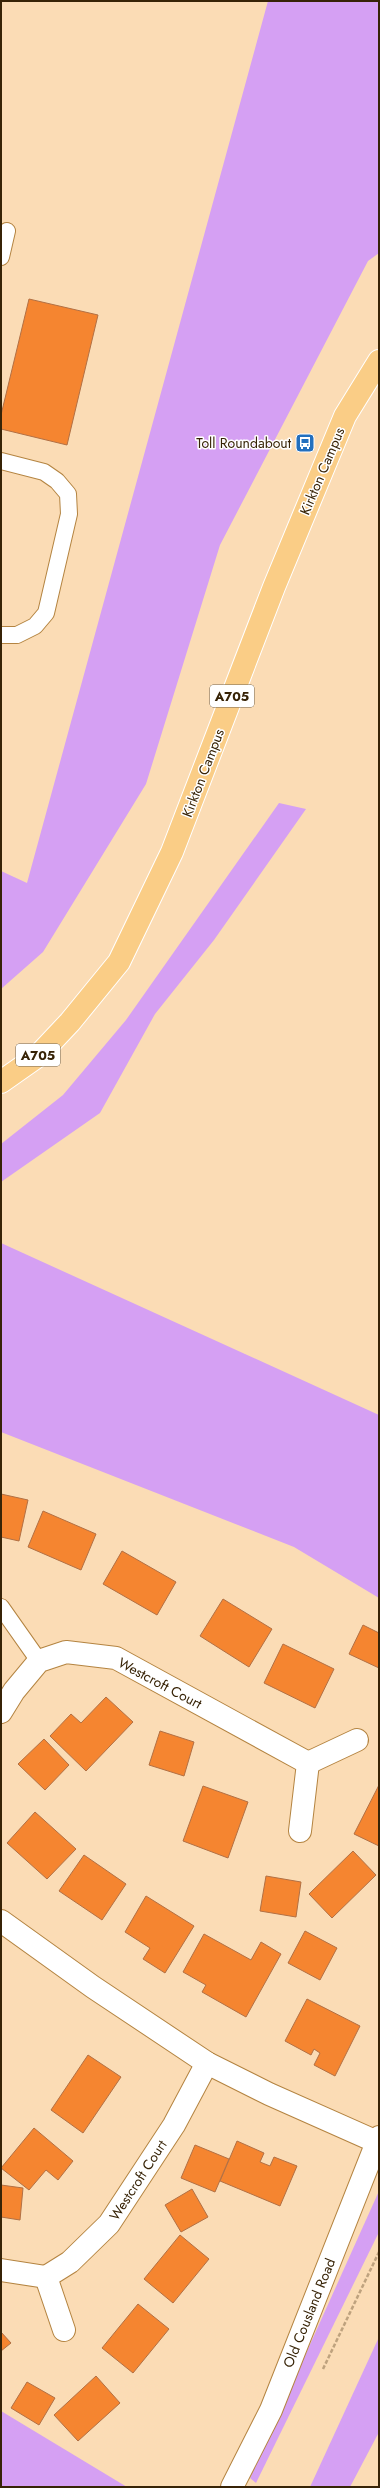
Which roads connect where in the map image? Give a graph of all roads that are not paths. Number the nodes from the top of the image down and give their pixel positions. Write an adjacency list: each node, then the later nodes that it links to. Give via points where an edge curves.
1 (7, 231): 2 (lane)
2 (1, 257)
3 (379, 361): 6 (main road, Kirkton Campus / A705, via 345,416 274,587 172,852 119,962 70,1022 38,1056)
4 (1, 461): 5 (lane, via 44,472 57,481 68,494 69,514 46,613 35,626 17,635)
5 (1, 635)
6 (1, 1082)
7 (1, 1607): 8 (lane)
8 (39, 1661): 9 (street, via 14,1691); 11 (street, Westcroft Court, via 66,1652 116,1658)
9 (1, 1712)
10 (357, 1740): 11 (street)
11 (308, 1763): 12 (street)
12 (300, 1831)
13 (1, 1921): 14 (street, via 92,1987)
14 (207, 2063): 15 (street, via 269,2094); 17 (street, Westcroft Court, via 174,2125 109,2224 70,2262)
15 (378, 2139): 19 (street, Old Cousland Road, via 271,2410)
16 (1, 2270): 17 (street)
17 (46, 2277): 18 (street)
18 (64, 2330)
19 (232, 2487)

